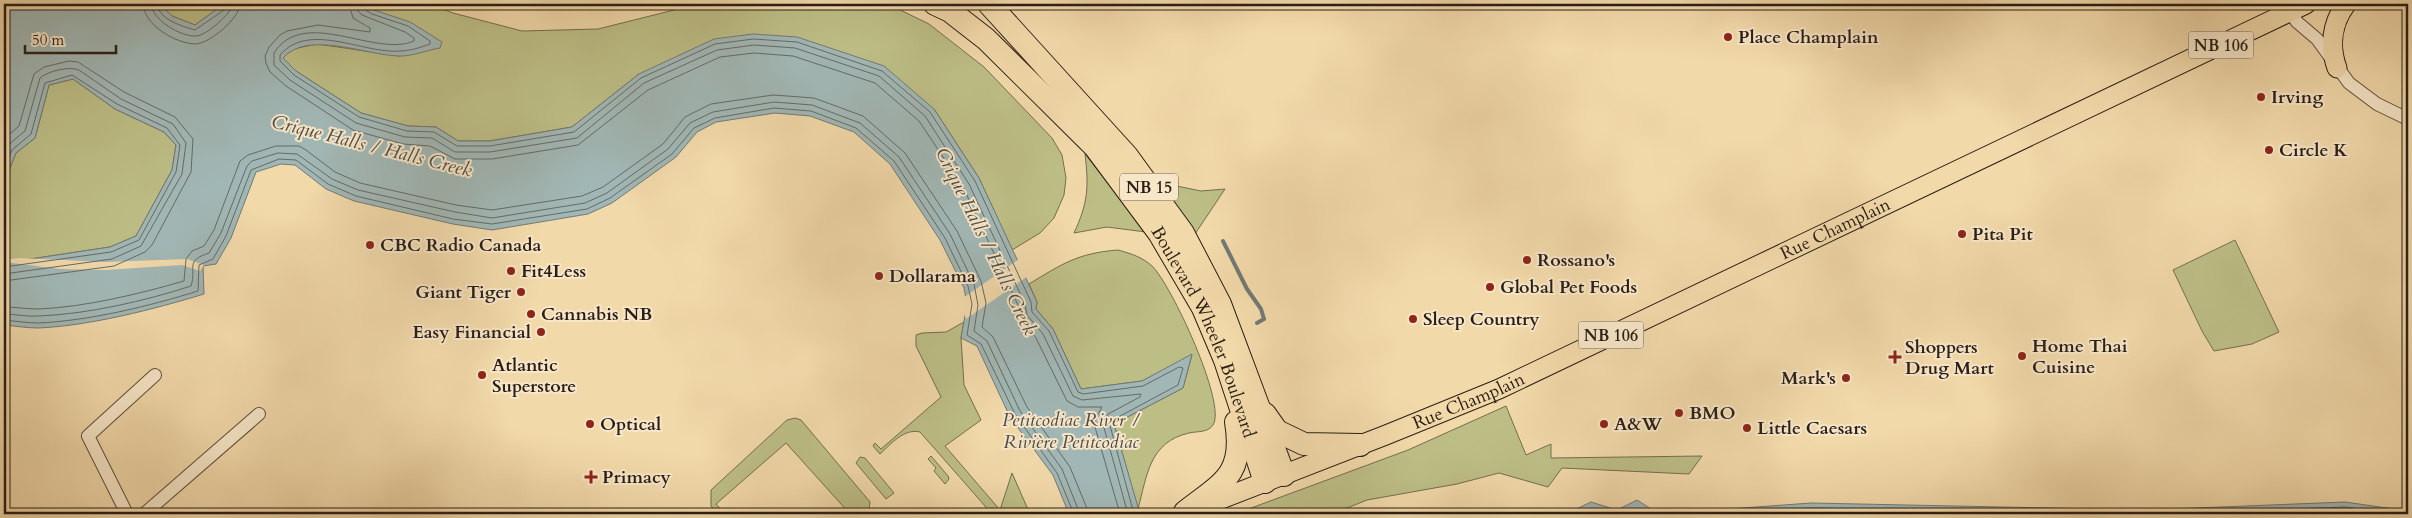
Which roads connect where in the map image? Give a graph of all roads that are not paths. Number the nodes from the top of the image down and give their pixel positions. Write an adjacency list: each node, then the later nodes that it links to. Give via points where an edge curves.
1 (935, 4): 7 (highway, Boulevard Wheeler Boulevard / NB 15, via 950,11 986,39 1095,147 1178,262 1203,308)
2 (989, 4): 9 (highway, Boulevard Wheeler Boulevard / NB 15, via 1127,156 1183,233 1220,304)
3 (2346, 4): 5 (main road, via 2333,36)
4 (2298, 13): 5 (street); 11 (main road, Rue Champlain / NB 106, via 1498,389)
5 (2337, 68): 6 (street, via 2360,93)
6 (2408, 119)
7 (1225, 360): 12 (highway, Boulevard Wheeler Boulevard / NB 15); 13 (highway, via 1239,440 1237,458 1228,479)
8 (155, 375): 14 (street, via 88,436)
9 (1257, 403): 11 (highway, via 1277,431 1304,444); 12 (highway, Boulevard Wheeler Boulevard / NB 15)
10 (259, 414): 15 (street)
11 (1360, 445): 12 (main road, NB 106)
12 (1274, 478): 13 (main road, NB 106)
13 (1183, 513)
14 (127, 514)
15 (144, 514)

